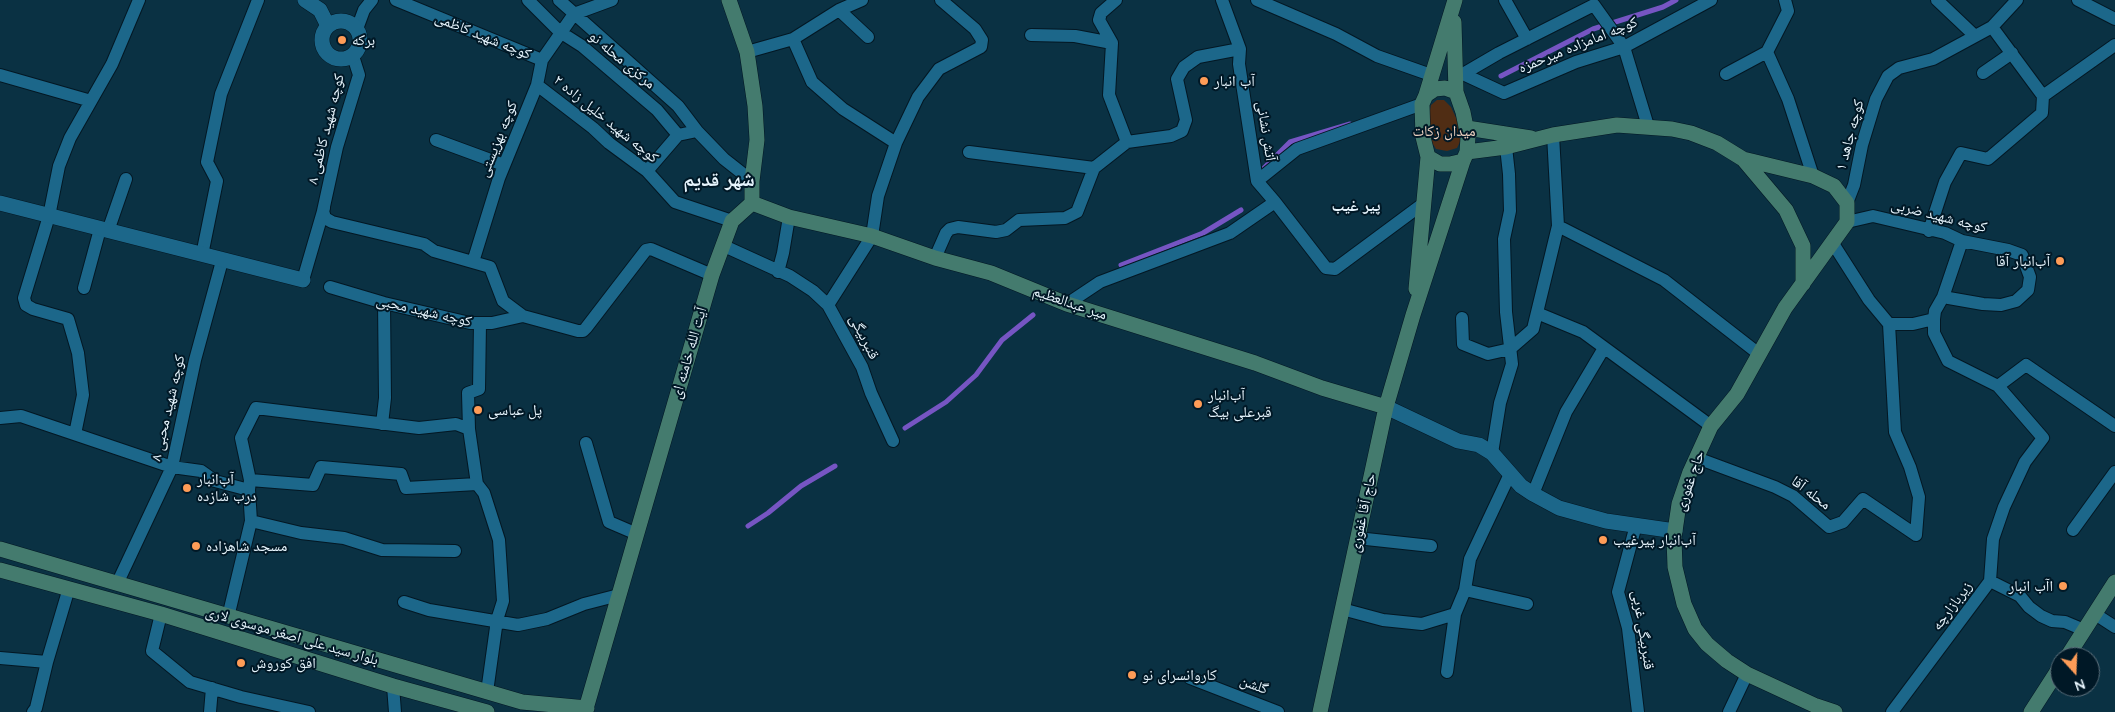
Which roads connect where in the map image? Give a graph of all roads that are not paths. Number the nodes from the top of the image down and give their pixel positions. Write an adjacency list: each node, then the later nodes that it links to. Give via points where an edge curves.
1 (139, 0): 52 (street, via 112,64)
2 (258, 0): 90 (street, via 221,94 207,162 217,181)
3 (306, 0): 26 (street, via 320,10)
4 (372, 0): 28 (street, via 364,10)
5 (396, 0): 43 (street, کوچه شهید کاظمی)
6 (528, 0): 29 (street, مرکزی محله نو)
7 (559, 0): 24 (street)
8 (612, 0): 24 (street)
9 (729, 0): 39 (main road)
10 (862, 0): 23 (street)
11 (941, 0): 60 (street, via 975,29 982,40 981,47 939,69 918,97)
12 (1116, 0): 35 (street, via 1101,13 1099,20)
13 (1222, 0): 38 (street, آتش نشانی)
14 (1256, 0): 47 (street, via 1336,34 1377,56)
15 (1505, 0): 34 (street)
16 (1711, 0): 37 (street, کوچه امامزاده میرحمزه)
17 (1786, 0): 40 (street, via 1788,12)
18 (1937, 0): 31 (street)
19 (2017, 0): 27 (street)
20 (2078, 0): 25 (street)
21 (1591, 3): 34 (street); 37 (street)
22 (1454, 4): 47 (main road, حاج آقا غفوری); 48 (main road, حاج آقا غفوری)
23 (839, 10): 32 (street); 33 (street)
24 (574, 14): 29 (street, کوچه بهزیستی); 55 (street, مرکزی محله نو, via 678,106)
25 (2115, 19)
26 (328, 26): 28 (street, via 343,21); 42 (street, via 322,37 324,50 334,59)
27 (1992, 26): 31 (street); 41 (street)
28 (357, 29): 42 (street, via 360,40)
29 (560, 32): 43 (street, کوچه بهزیستی); 56 (street, مرکزی محله نو, via 582,46 656,110)
30 (1031, 35): 35 (street, via 1075,36)
31 (1975, 36): 76 (street, کوچه جاهد ۱, via 1933,59 1899,68 1888,76 1869,120)
32 (868, 37)
33 (793, 39): 39 (street); 60 (street, via 812,82 843,109)
34 (1527, 39): 48 (street)
35 (1112, 43): 59 (street, via 1109,95)
36 (2115, 45): 50 (street)
37 (1624, 47): 48 (street, کوچه امامزاده میرحمزه, via 1576,62 1504,93); 53 (street)
38 (1240, 49): 59 (street, via 1198,58 1184,67 1177,79 1186,120 1182,131 1171,136); 72 (street, آتش نشانی, via 1239,64)
39 (747, 52): 71 (main road, via 758,140)
40 (1768, 52): 45 (street); 69 (street, via 1788,99)
41 (2012, 53): 44 (street); 50 (street)
42 (353, 56): 78 (street, کوچه شهید کاظمی ۸, via 359,75 337,147)
43 (542, 60): 49 (street, کوچه بهزیستی)
44 (1983, 73)
45 (1726, 74)
46 (0, 75): 52 (street)
47 (1431, 75): 51 (main road, حاج آقا غفوری)
48 (1454, 83): 51 (main road, via 1435,89); 54 (main road)
49 (537, 85): 66 (street, کوچه بهزیستی); 68 (street, کوچه شهید خلیل زاده ۲)
50 (2043, 96): 85 (street, via 2042,114 1988,159 1961,153 1946,182)
51 (1424, 99): 63 (main road, حاج آقا غفوری, via 1423,138); 72 (street, via 1297,149)
52 (91, 101): 79 (street, via 59,166)
53 (1648, 126): 57 (main road, via 1617,125); 65 (main road, via 1691,133 1717,143)
54 (1467, 128): 57 (main road); 64 (main road)
55 (697, 131): 56 (street); 71 (street, مرکزی محله نو, via 724,159)
56 (678, 135): 68 (street)
57 (1546, 138): 61 (main road); 83 (street)
58 (436, 140): 66 (street)
59 (1127, 142): 67 (street)
60 (896, 143): 86 (street, via 878,196)
61 (1506, 147): 64 (main road); 112 (street, via 1510,211 1504,239)
62 (969, 152): 67 (street)
63 (1428, 157): 64 (main road, via 1440,164); 75 (main road, حاج آقا غفوری)
64 (1465, 157): 105 (main road, حاج آقا غفوری)
65 (1743, 159): 69 (main road); 97 (main road, via 1786,210 1798,232 1803,246)
66 (504, 165): 93 (street, کوچه بهزیستی)
67 (1094, 168): 91 (street, via 1077,212 1065,218 1019,220 1006,230 996,232 958,227 950,229)
68 (647, 171): 81 (street, کوچه شهید خلیل زاده ۲, via 675,202)
69 (1812, 176): 76 (main road, via 1834,186)
70 (126, 178): 84 (street)
71 (752, 181): 74 (main road)
72 (1257, 181): 73 (street)
73 (1275, 202): 75 (street, via 1326,268 1335,269); 102 (street, via 1230,233 1100,282)
74 (752, 203): 80 (main road, میر عبدالعظیم); 81 (main road)
75 (1424, 203): 105 (main road, حاج آقا غفوری)
76 (1847, 203): 82 (main road)
77 (0, 204): 79 (street)
78 (324, 208): 93 (street, via 325,218 332,222 424,244 434,251); 96 (street, کوچه شهید کاظمی ۸)
79 (49, 216): 84 (street); 121 (street, via 24,298 32,309 68,319 78,353 83,395)
80 (789, 216): 86 (main road, میر عبدالعظیم); 94 (street)
81 (732, 220): 89 (main road, آیت الله خامنه ای)
82 (1847, 222): 85 (street, کوچه شهید ضربی, via 1872,216); 88 (main road, حاج غفوری)
83 (1558, 226): 104 (street); 113 (street, via 1664,280)
84 (104, 230): 90 (street); 99 (street)
85 (1929, 231): 87 (street, کوچه شهید ضربی, via 1945,233)
86 (872, 236): 91 (main road, میر عبدالعظیم); 103 (street)
87 (1962, 241): 100 (street); 100 (street, کوچه شهید ضربی, via 2022,255 2030,277 2028,290 2016,301 2001,305)
88 (1832, 242): 97 (main road, حاج غفوری); 110 (street, via 1869,300)
89 (724, 246): 94 (street, قنبربیگی); 95 (main road, آیت الله خامنه ای)
90 (202, 255): 92 (street)
91 (935, 258): 102 (main road, میر عبدالعظیم, via 991,274)
92 (222, 260): 96 (street); 126 (street, کوچه شهید محبی ۸, via 195,360)
93 (472, 262): 106 (street, via 490,268 503,301)
94 (778, 272): 103 (street, قنبربیگی, via 813,291)
95 (712, 275): 106 (street, کوچه شهید محبی, via 650,249 583,331); 136 (main road, آیت الله خامنه ای)
96 (303, 280)
97 (1803, 284): 113 (main road, حاج غفوری)
98 (330, 287): 101 (street, کوچه شهید محبی)
99 (84, 288)
100 (1943, 297): 108 (street)
101 (384, 303): 109 (street, کوچه شهید محبی); 117 (street, via 385,398)
102 (1067, 304): 115 (main road, میر عبدالعظیم)
103 (828, 305): 122 (street, قنبربیگی, via 862,367)
104 (1537, 313): 111 (street, via 1582,332); 112 (street, via 1533,330)
105 (1413, 315): 115 (main road, حاج آقا غفوری)
106 (522, 316): 109 (street, کوچه شهید محبی)
107 (1462, 318): 112 (street, via 1463,344 1488,354)
108 (1934, 319): 110 (street, via 1913,324); 114 (street, via 1934,333 1948,360)
109 (480, 324): 120 (street, via 479,389 468,393)
110 (1889, 324): 125 (street, محله آقا, via 1895,432 1918,497 1916,535 1863,499 1843,522 1829,527 1787,493)
111 (1604, 348): 118 (street); 131 (street, via 1566,412)
112 (1510, 349): 124 (street, via 1512,364 1500,403)
113 (1759, 354): 118 (main road, حاج غفوری, via 1737,394)
114 (1998, 386): 119 (street, via 2026,365); 143 (street, via 2043,438 2025,462 2004,507 1993,539)
115 (1386, 407): 124 (street); 137 (main road, حاج آقا غفوری)
116 (0, 418): 121 (street, via 21,416)
117 (382, 424): 120 (street, via 419,428 456,424); 130 (street, via 256,408 241,438)
118 (1711, 426): 125 (main road, حاج غفوری)
119 (2115, 426)
120 (469, 429): 129 (street)
121 (75, 434): 126 (street)
122 (893, 441)
123 (586, 443): 136 (street, via 609,522)
124 (1492, 452): 128 (street)
125 (1696, 458): 135 (main road, حاج غفوری, via 1679,504)
126 (172, 467): 130 (street, via 201,471 215,481); 145 (street, کوچه شهید محبی ۸)
127 (2115, 472): 134 (street)
128 (1510, 474): 131 (street); 148 (street, via 1470,559)
129 (477, 484): 130 (street, via 406,488 401,474 320,467 313,485); 157 (street, via 484,493 499,540 503,601)
130 (249, 485): 132 (street)
131 (1533, 494): 133 (street, via 1559,508)
132 (251, 521): 140 (street, via 302,533 344,538 382,550); 156 (street)
133 (1636, 525): 135 (street); 180 (street, قنبربیگی غربی, via 1618,592 1628,628)
134 (2073, 530)
135 (1675, 531): 164 (main road, حاج غفوری, via 1675,567 1684,604 1695,628 1707,644)
136 (637, 534): 149 (main road, آیت الله خامنه ای)
137 (1357, 538): 138 (street); 152 (main road, حاج آقا غفوری)
138 (1431, 546)
139 (0, 549): 141 (main road, بلوار سید علی اصغر موسوی لاری)
140 (455, 551)
141 (60, 566): 144 (main road); 145 (main road, بلوار سید علی اصغر موسوی لاری)
142 (0, 570): 144 (main road, بلوار سید علی اصغر موسوی لاری)
143 (1990, 581): 159 (street, زیربازارچه, via 2020,596 2040,616); 183 (street, زیربازارچه)
144 (54, 584): 146 (main road, بلوار سید علی اصغر موسوی لاری)
145 (117, 584): 156 (main road, بلوار سید علی اصغر موسوی لاری)
146 (69, 588): 153 (main road, بلوار سید علی اصغر موسوی لاری); 162 (street)
147 (2113, 588): 155 (main road)
148 (1465, 590): 151 (street); 154 (street)
149 (619, 595): 157 (street, via 518,625); 172 (main road, آیت الله خامنه ای)
150 (404, 602): 157 (street, via 429,610)
151 (1527, 604)
152 (1342, 609): 154 (street, via 1383,620 1422,624); 179 (main road, حاج آقا غفوری)
153 (162, 614): 167 (main road, بلوار سید علی اصغر موسوی لاری); 168 (street, via 152,651 190,682)
154 (1455, 614): 163 (street)
155 (2095, 614): 158 (street); 159 (main road)
156 (228, 617): 169 (main road, بلوار سید علی اصغر موسوی لاری)
157 (497, 620): 169 (street)
158 (2115, 627)
159 (2084, 630): 160 (main road)
160 (2073, 647)
161 (0, 658): 162 (street)
162 (47, 662): 173 (street)
163 (1447, 672)
164 (1747, 674): 181 (street); 182 (main road, حاج غفوری)
165 (1190, 678): 178 (street, گلشن)
166 (2050, 683): 184 (main road)
167 (393, 686): 170 (main road, بلوار سید علی اصغر موسوی لاری); 176 (street)
168 (212, 688): 174 (street); 175 (street)
169 (487, 692): 171 (main road, بلوار سید علی اصغر موسوی لاری)
170 (443, 706): 177 (main road, بلوار سید علی اصغر موسوی لاری)
171 (533, 708): 172 (main road, بلوار سید علی اصغر موسوی لاری)
172 (586, 710)
173 (39, 711)
174 (210, 712)
175 (309, 712)
176 (395, 712)
177 (487, 712)
178 (1278, 712)
179 (1320, 712)
180 (1638, 712)
181 (1729, 712)
182 (1834, 712)
183 (1892, 712)
184 (2031, 712)

